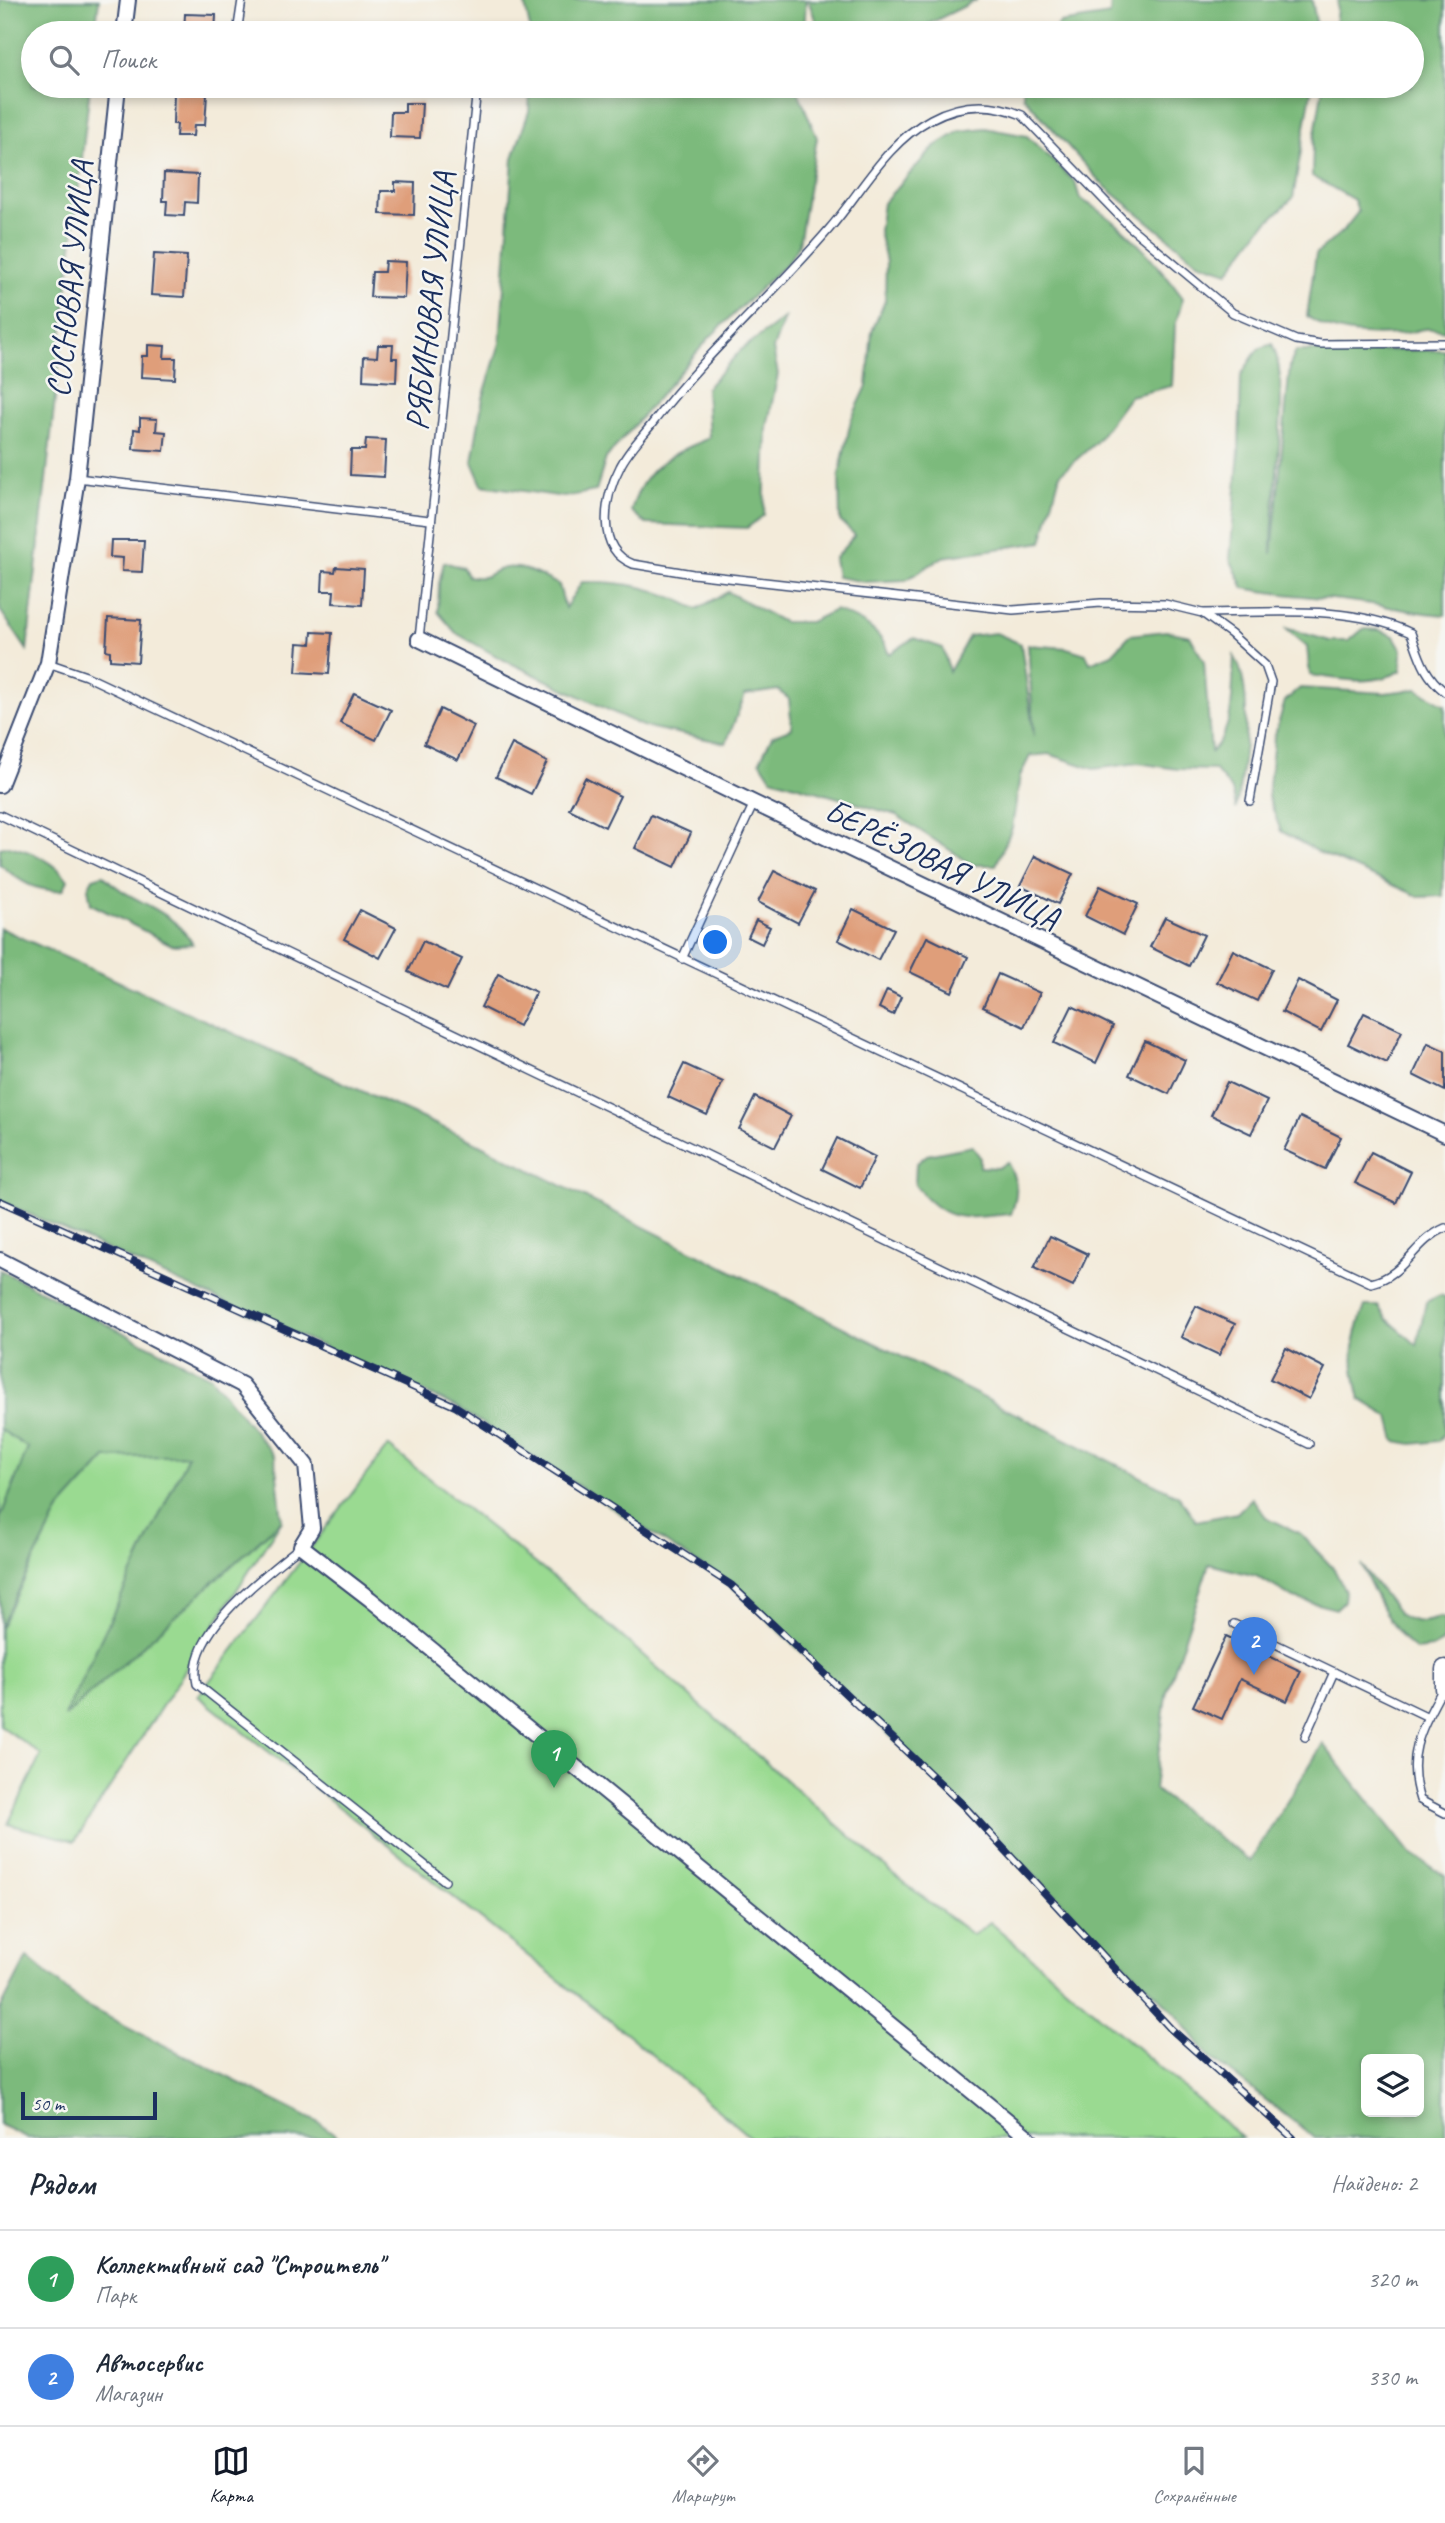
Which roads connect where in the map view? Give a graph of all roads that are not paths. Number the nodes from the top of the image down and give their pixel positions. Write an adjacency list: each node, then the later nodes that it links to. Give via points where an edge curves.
1 (128, 0): 3 (street)
2 (242, 0): 4 (lane)
3 (125, 21)
4 (239, 21)
5 (117, 98): 8 (street, СОСНОВАЯ УЛИЦА)
6 (476, 98): 9 (lane, РЯБИНОВАЯ УЛИЦА)
7 (1445, 343): 10 (lane, via 1321,344 1296,340 1233,313 1130,227 1022,115 1006,108 956,108 909,133 874,169 830,228 670,400 620,466 611,490 607,513 611,549 633,564 1001,609 1165,604)
8 (77, 478): 9 (lane); 12 (street, СОСНОВАЯ УЛИЦА)
9 (430, 520): 11 (lane, РЯБИНОВАЯ УЛИЦА)
10 (1202, 613): 13 (lane, via 1280,611 1388,623 1411,633 1420,664); 15 (lane, via 1265,665 1271,682)
11 (419, 639): 16 (street, БЕРЁЗОВАЯ УЛИЦА)
12 (48, 663): 14 (street, СОСНОВАЯ УЛИЦА); 18 (lane, via 86,676)
13 (1445, 692)
14 (0, 785)
15 (1250, 801)
16 (754, 803): 18 (lane); 19 (street, БЕРЁЗОВАЯ УЛИЦА)
17 (0, 815): 22 (lane)
18 (682, 959): 20 (lane, via 1371,1283 1388,1279 1418,1246)
19 (1445, 1134)
20 (1445, 1228)
21 (0, 1260): 23 (street, via 242,1385 306,1465 312,1528)
22 (1309, 1444)
23 (301, 1546): 31 (lane, via 252,1586 202,1643 194,1670 197,1684); 32 (street)
24 (1234, 1624): 26 (lane)
25 (1445, 1669): 27 (street)
26 (1335, 1672): 28 (lane); 29 (lane)
27 (1444, 1688): 28 (lane)
28 (1428, 1717): 30 (lane, via 1414,1749 1414,1780 1420,1800)
29 (1305, 1737)
30 (1445, 1814)
31 (445, 1881)
32 (1029, 2138)

